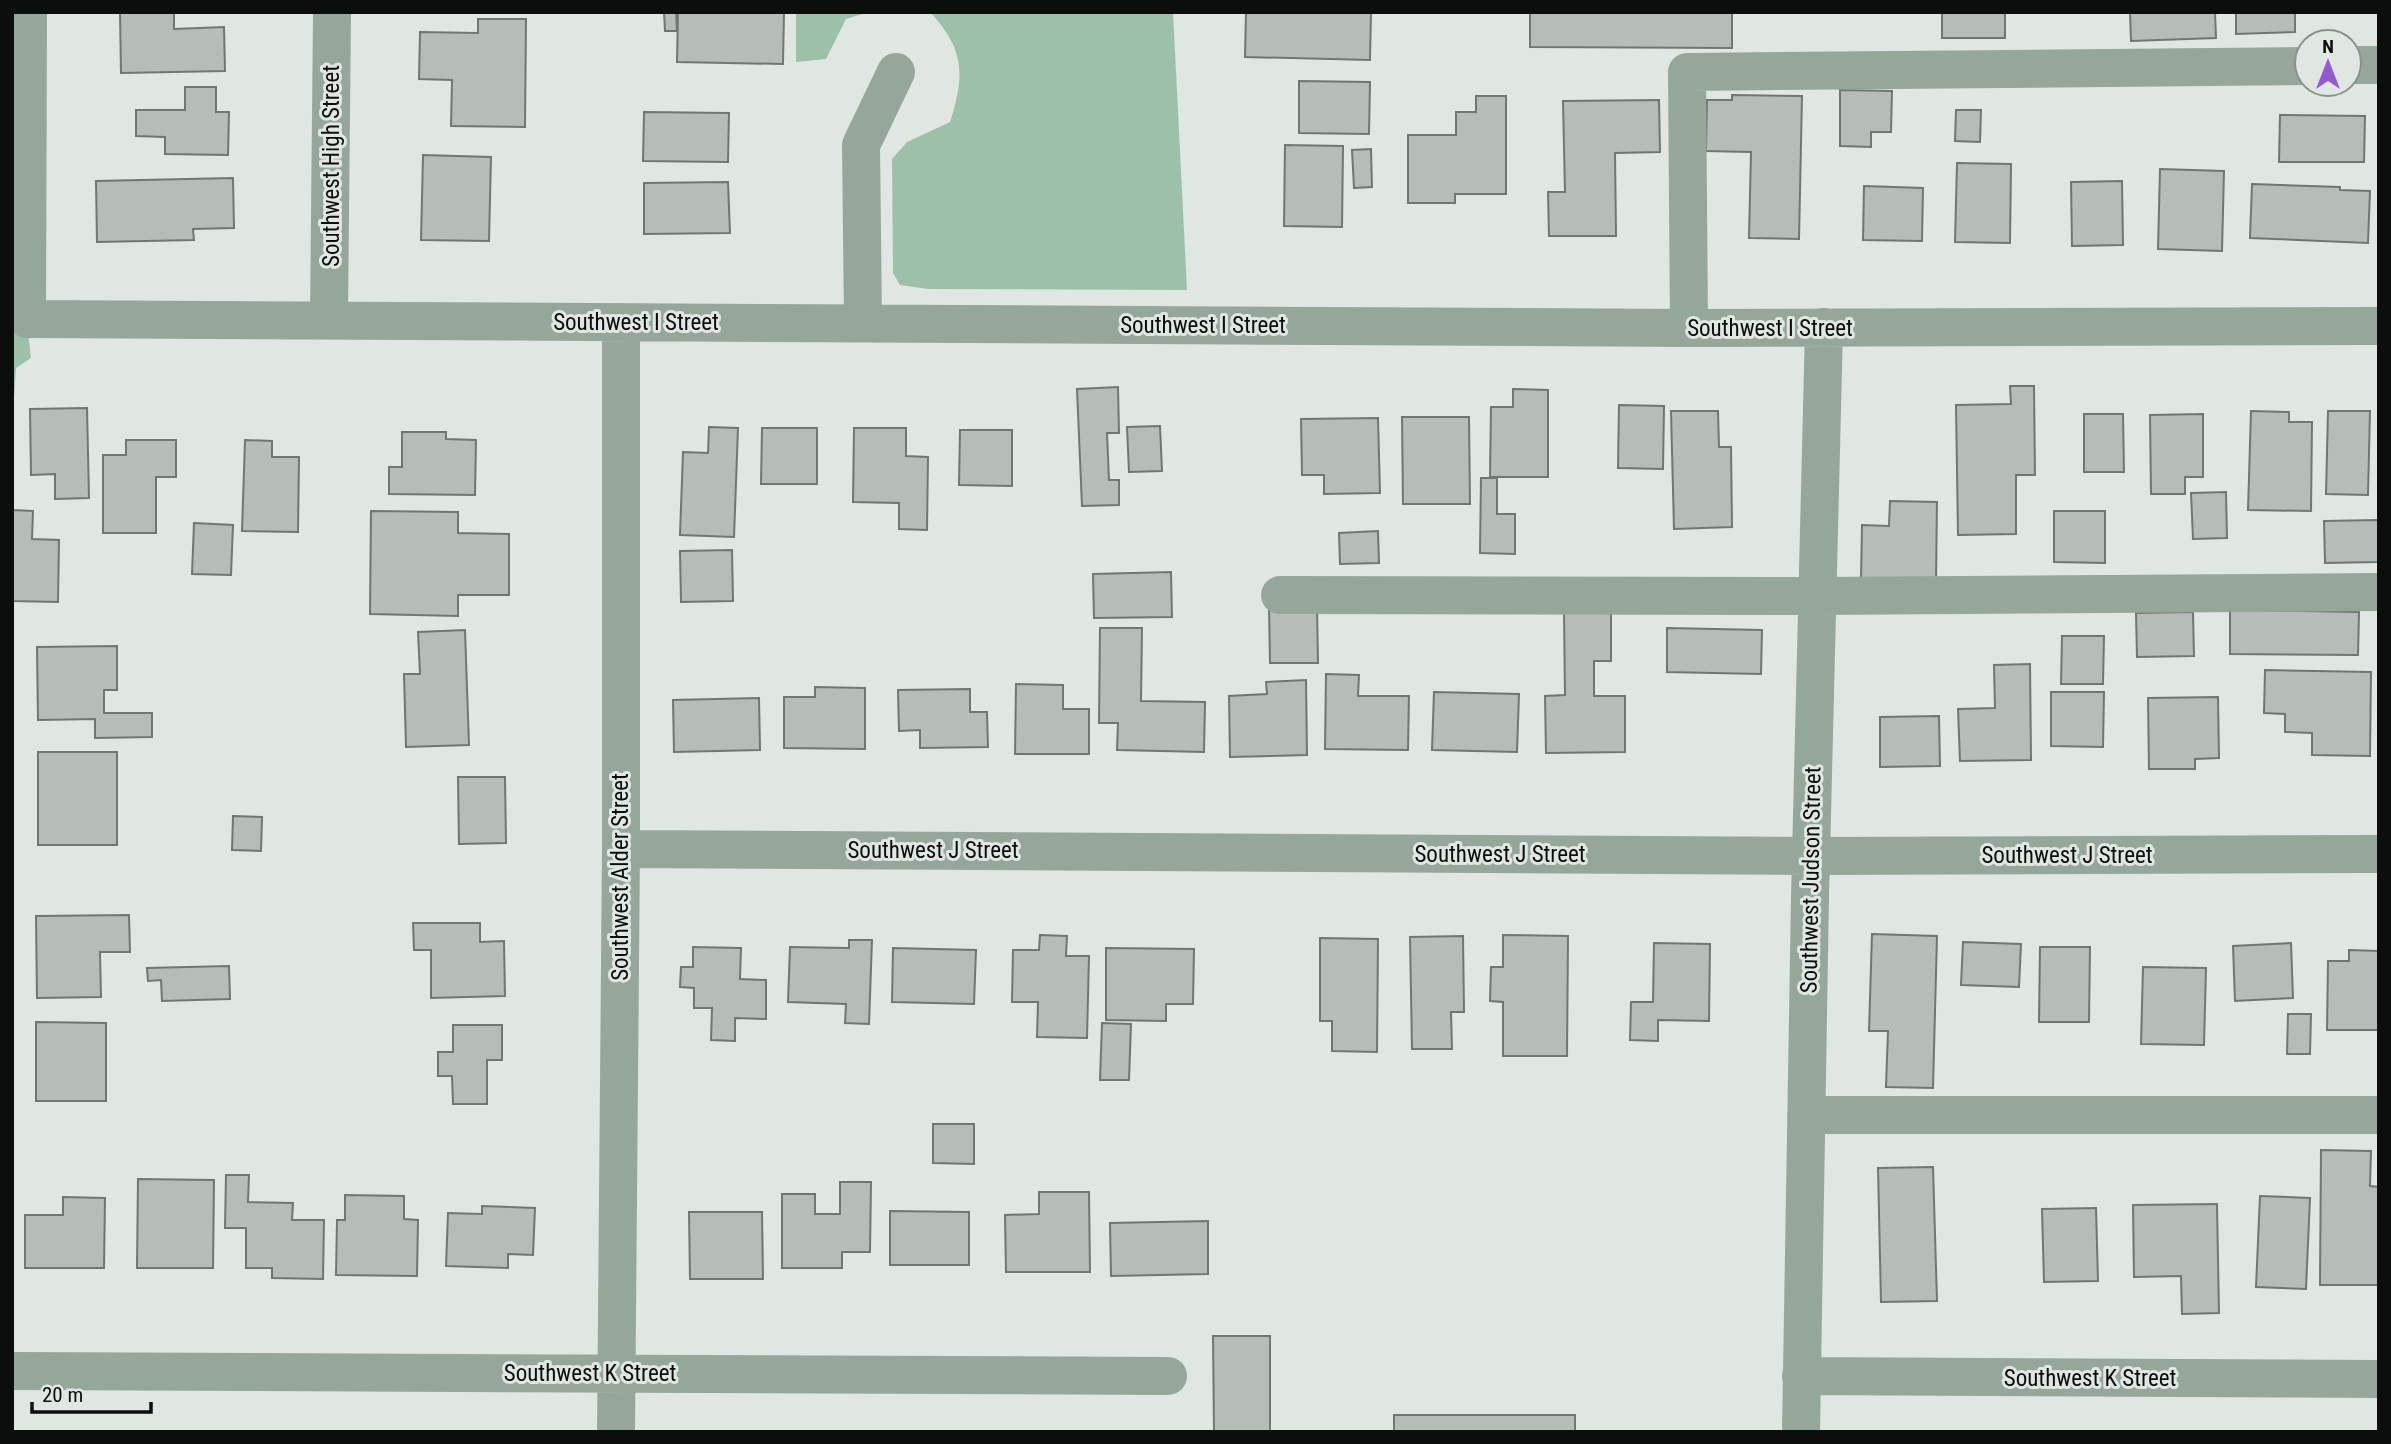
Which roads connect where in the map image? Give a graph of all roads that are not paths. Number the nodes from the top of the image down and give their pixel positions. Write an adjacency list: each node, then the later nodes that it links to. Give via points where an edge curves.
1 (28, 12): 5 (street, Southwest I Street, via 27,320)
2 (332, 12): 5 (street, Southwest High Street)
3 (2293, 66): 10 (street, via 1687,72)
4 (896, 72): 7 (street, via 861,145)
5 (329, 320): 6 (street, Southwest I Street)
6 (621, 322): 7 (street, Southwest I Street); 14 (street, Southwest Alder Street)
7 (863, 323): 10 (street, Southwest I Street)
8 (2379, 326): 9 (street, Southwest I Street)
9 (1824, 327): 10 (street, Southwest I Street); 13 (street, Southwest Judson Street)
10 (1689, 328)
11 (2379, 593): 13 (street)
12 (1280, 595): 13 (street)
13 (1818, 596): 16 (street, Southwest Judson Street)
14 (621, 849): 16 (street, Southwest J Street); 20 (street, Southwest Alder Street)
15 (2379, 854): 16 (street, Southwest J Street)
16 (1811, 856): 17 (street, Southwest Judson Street)
17 (1806, 1115): 18 (street); 21 (street, Southwest Judson Street)
18 (2379, 1115)
19 (12, 1371): 20 (street, Southwest K Street)
20 (617, 1374): 22 (street, Southwest K Street); 24 (street, Southwest Alder Street)
21 (1801, 1376): 23 (street, Southwest K Street); 25 (street, Southwest Judson Street)
22 (1168, 1377)
23 (2379, 1379)
24 (616, 1432)
25 (1801, 1432)

